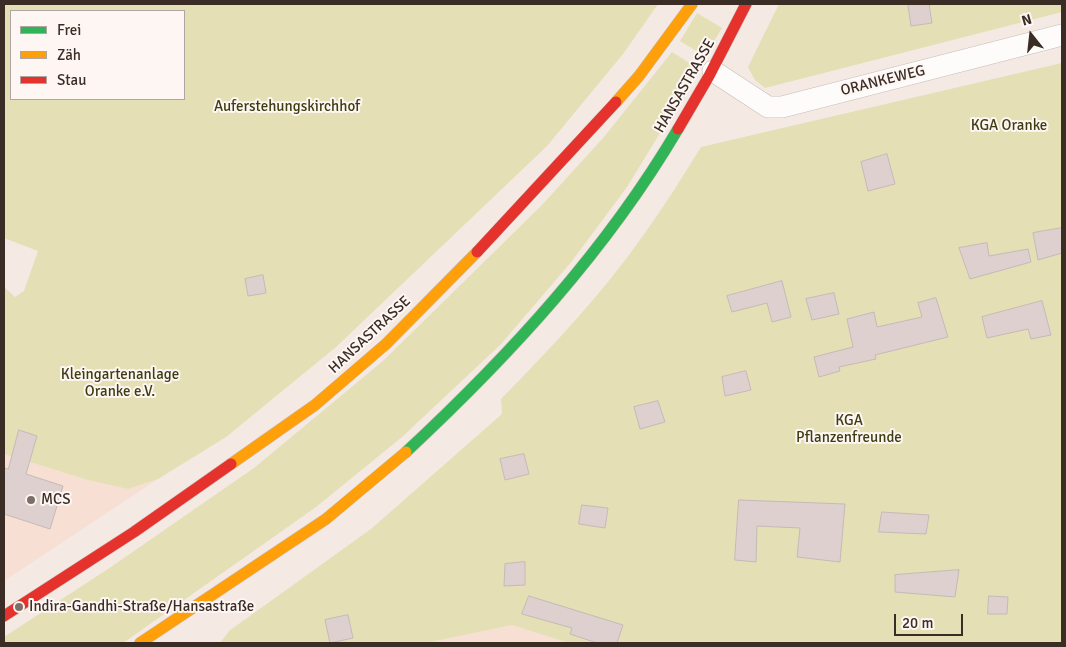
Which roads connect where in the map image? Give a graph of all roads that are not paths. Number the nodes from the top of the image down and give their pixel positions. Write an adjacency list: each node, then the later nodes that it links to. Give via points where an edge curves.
1 (692, 4): 5 (main road, HANSASTRASSE, via 639,76 588,134 505,224 386,344 315,405 134,532)
2 (746, 4): 4 (main road, HANSASTRASSE)
3 (1062, 35): 4 (street, ORANKEWEG, via 782,107 768,107)
4 (713, 71): 6 (main road, HANSASTRASSE, via 655,164 588,258 516,344 420,441 332,514)
5 (4, 616)
6 (140, 643)

